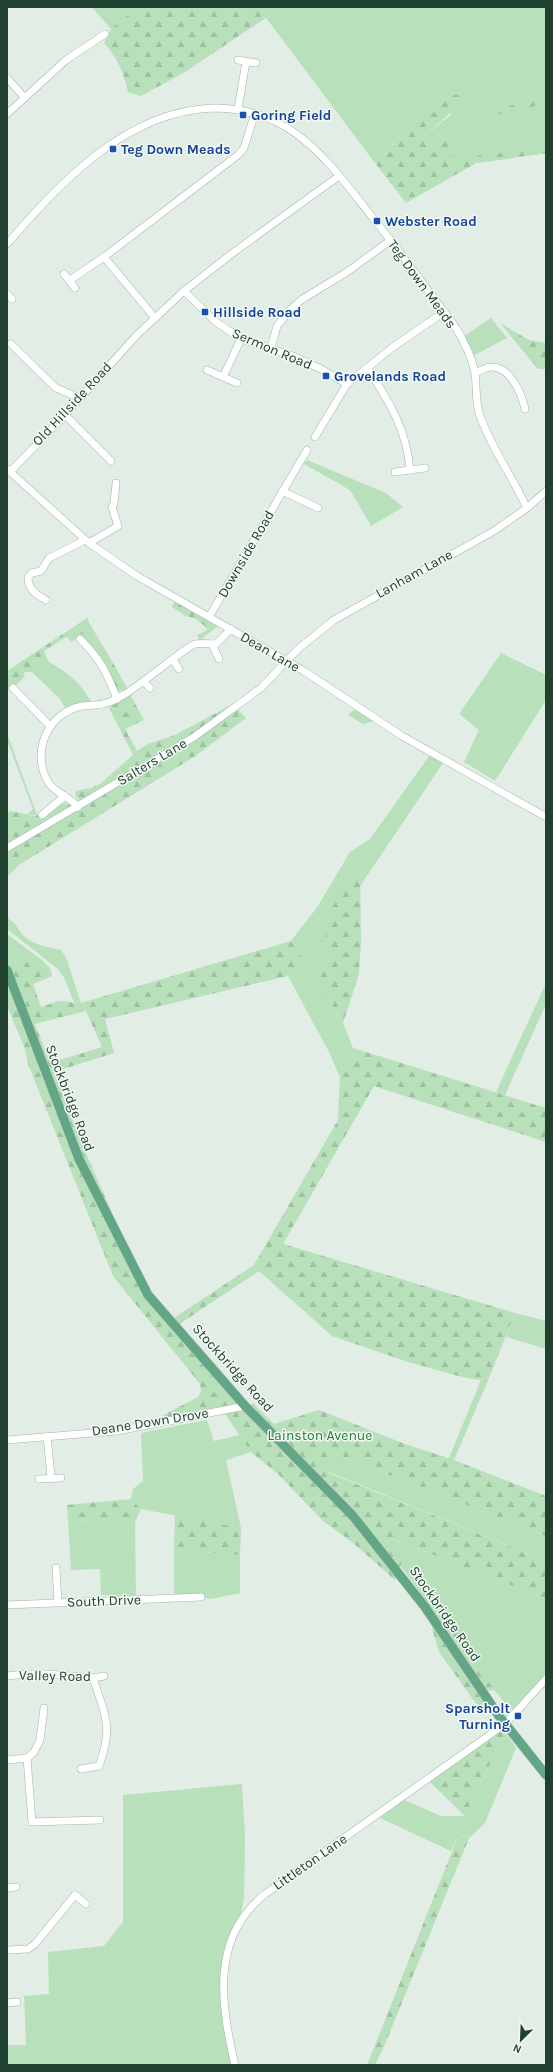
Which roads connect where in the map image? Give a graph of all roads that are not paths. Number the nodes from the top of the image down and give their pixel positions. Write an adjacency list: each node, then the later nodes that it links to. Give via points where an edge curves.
1 (105, 34): 6 (street, via 66,60)
2 (238, 60): 3 (street)
3 (246, 62): 4 (street); 7 (street)
4 (256, 63)
5 (7, 78): 6 (street)
6 (25, 98): 9 (street)
7 (238, 109): 8 (street, Teg Down Meads); 12 (street, Teg Down Meads, via 178,112 147,124 115,142 52,194)
8 (256, 113): 10 (street, Teg Down Meads, via 295,133); 13 (street, via 244,148 238,155)
9 (7, 114)
10 (340, 176): 11 (street, Teg Down Meads); 17 (street)
11 (391, 240): 18 (street, Teg Down Meads); 22 (street, via 289,310 277,326)
12 (7, 244)
13 (104, 257): 15 (street); 19 (street)
14 (64, 274): 15 (street)
15 (70, 280): 16 (street)
16 (75, 288)
17 (184, 291): 19 (street); 20 (street, Sermon Road, via 216,322)
18 (444, 312): 23 (street); 25 (street, Teg Down Meads, via 464,341)
19 (155, 318): 29 (street, Old Hillside Road)
20 (241, 339): 22 (street, Sermon Road); 26 (street)
21 (11, 344): 29 (street, via 56,388)
22 (271, 348): 28 (street, Sermon Road)
23 (367, 368): 28 (street); 37 (street, via 392,407 402,432)
24 (207, 370): 26 (street)
25 (475, 373): 30 (street, via 491,366 502,369 523,400); 43 (street, Teg Down Meads, via 480,416 496,453)
26 (223, 377): 27 (street)
27 (237, 383)
28 (347, 384): 32 (street)
29 (80, 398): 31 (street, Old Hillside Road)
30 (525, 409)
31 (65, 415): 34 (street); 36 (street, Old Hillside Road)
32 (315, 436)
33 (307, 450): 40 (street, Downside Road)
34 (111, 461)
35 (424, 468): 37 (street)
36 (8, 470): 44 (street, Dean Lane)
37 (410, 470): 38 (street)
38 (396, 472)
39 (116, 483): 44 (street, via 112,507 118,526)
40 (282, 491): 42 (street); 46 (street, Downside Road)
41 (546, 491): 43 (street, Lanham Lane)
42 (318, 508)
43 (527, 508): 52 (street, Lanham Lane, via 494,531 334,620)
44 (87, 541): 45 (street, via 49,558 41,571 28,577 31,590); 46 (street, Dean Lane, via 137,576)
45 (46, 600)
46 (209, 617): 47 (street, Dean Lane)
47 (230, 629): 49 (street, via 221,640); 52 (street, Dean Lane)
48 (80, 639): 57 (street, via 105,668)
49 (212, 644): 50 (street); 51 (street, via 194,644)
50 (219, 659)
51 (173, 660): 53 (street); 54 (street)
52 (286, 662): 60 (street, Salters Lane, via 262,688 194,736); 62 (street, Dean Lane, via 324,683 389,728)
53 (179, 669)
54 (144, 682): 56 (street); 57 (street)
55 (13, 688): 58 (street)
56 (150, 688)
57 (117, 699): 58 (street, via 108,704 82,706 58,718)
58 (50, 726): 59 (street, via 41,747 44,771 49,784)
59 (65, 796): 60 (street, via 73,800); 61 (street)
60 (78, 807): 63 (street, Salters Lane)
61 (42, 815)
62 (546, 817)
63 (7, 848)
64 (7, 970): 65 (main road, Stockbridge Road, via 79,1158 148,1295)
65 (245, 1406): 66 (street, Deane Down Drove, via 117,1430); 80 (main road, Stockbridge Road, via 353,1516 426,1607)
66 (47, 1436): 67 (street, Deane Down Drove); 68 (street)
67 (7, 1440)
68 (51, 1477): 69 (street); 70 (street)
69 (61, 1478)
70 (39, 1479)
71 (56, 1568): 73 (street)
72 (201, 1598): 73 (street, South Drive)
73 (58, 1602): 74 (street, South Drive)
74 (7, 1605)
75 (7, 1676): 77 (street, Valley Road, via 32,1674)
76 (104, 1676): 77 (street, Valley Road)
77 (93, 1678): 83 (street, via 107,1722 105,1748 99,1766)
78 (546, 1679): 80 (street, Littleton Lane)
79 (44, 1708): 81 (street, via 40,1740 36,1750)
80 (505, 1724): 84 (main road, Stockbridge Road); 92 (street, Littleton Lane, via 265,1894 246,1912 237,1928 223,1977 226,2018)
81 (27, 1758): 82 (street); 85 (street, via 32,1822)
82 (7, 1760)
83 (81, 1769)
84 (546, 1775)
85 (100, 1820)
86 (16, 1887): 87 (street)
87 (7, 1888)
88 (86, 1904): 89 (street, via 75,1895 35,1944 28,1949)
89 (7, 1950)
90 (17, 2002): 91 (street)
91 (7, 2003)
92 (235, 2065)

